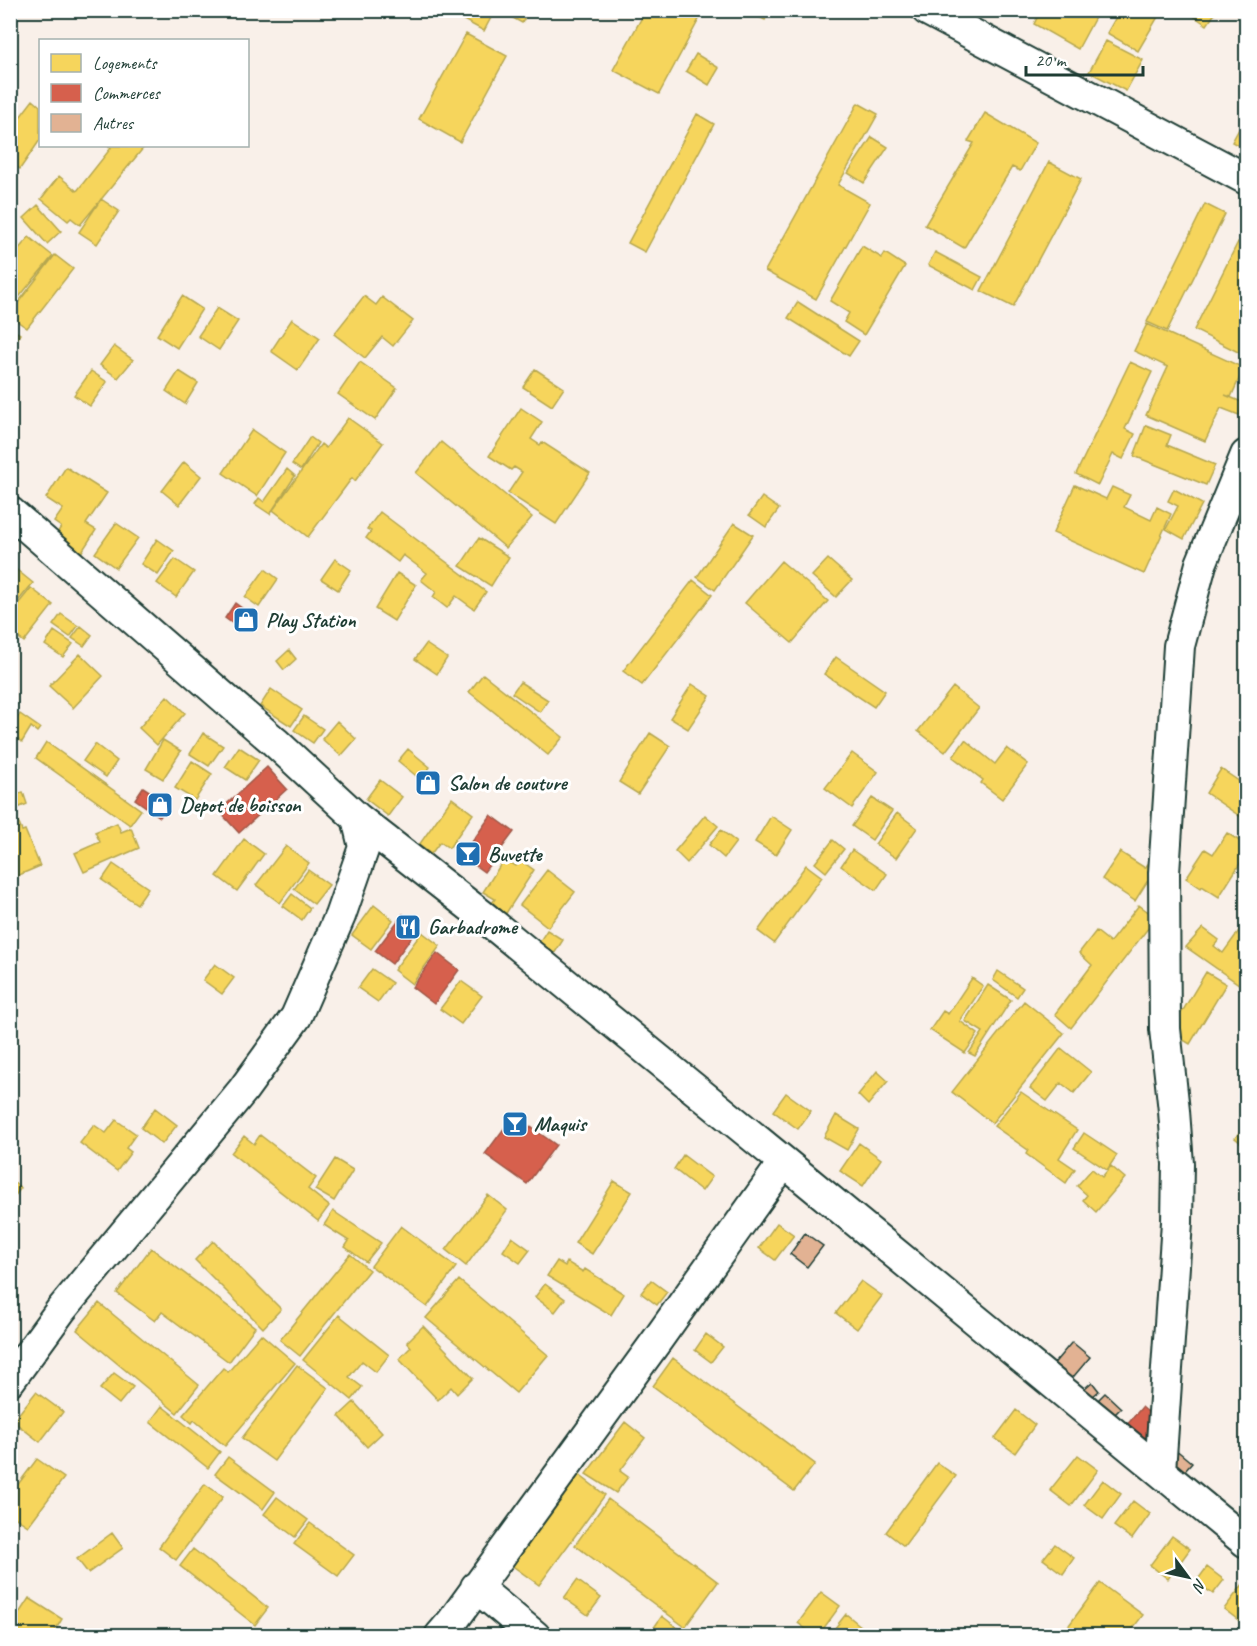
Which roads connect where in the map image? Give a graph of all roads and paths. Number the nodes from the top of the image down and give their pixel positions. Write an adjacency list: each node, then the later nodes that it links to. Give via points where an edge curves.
1 (927, 10): 2 (street)
2 (1246, 179)
3 (1246, 455): 8 (street, via 1201,564 1179,646 1164,873 1165,1029 1178,1164 1177,1222)
4 (10, 512): 5 (street)
5 (357, 818): 6 (street); 7 (street, via 364,847 296,1017 243,1090 61,1310)
6 (784, 1162): 8 (street); 10 (street)
7 (10, 1380)
8 (1160, 1471): 9 (street)
9 (1246, 1542)
10 (476, 1587): 11 (street); 12 (street)
11 (440, 1635)
12 (535, 1635)

